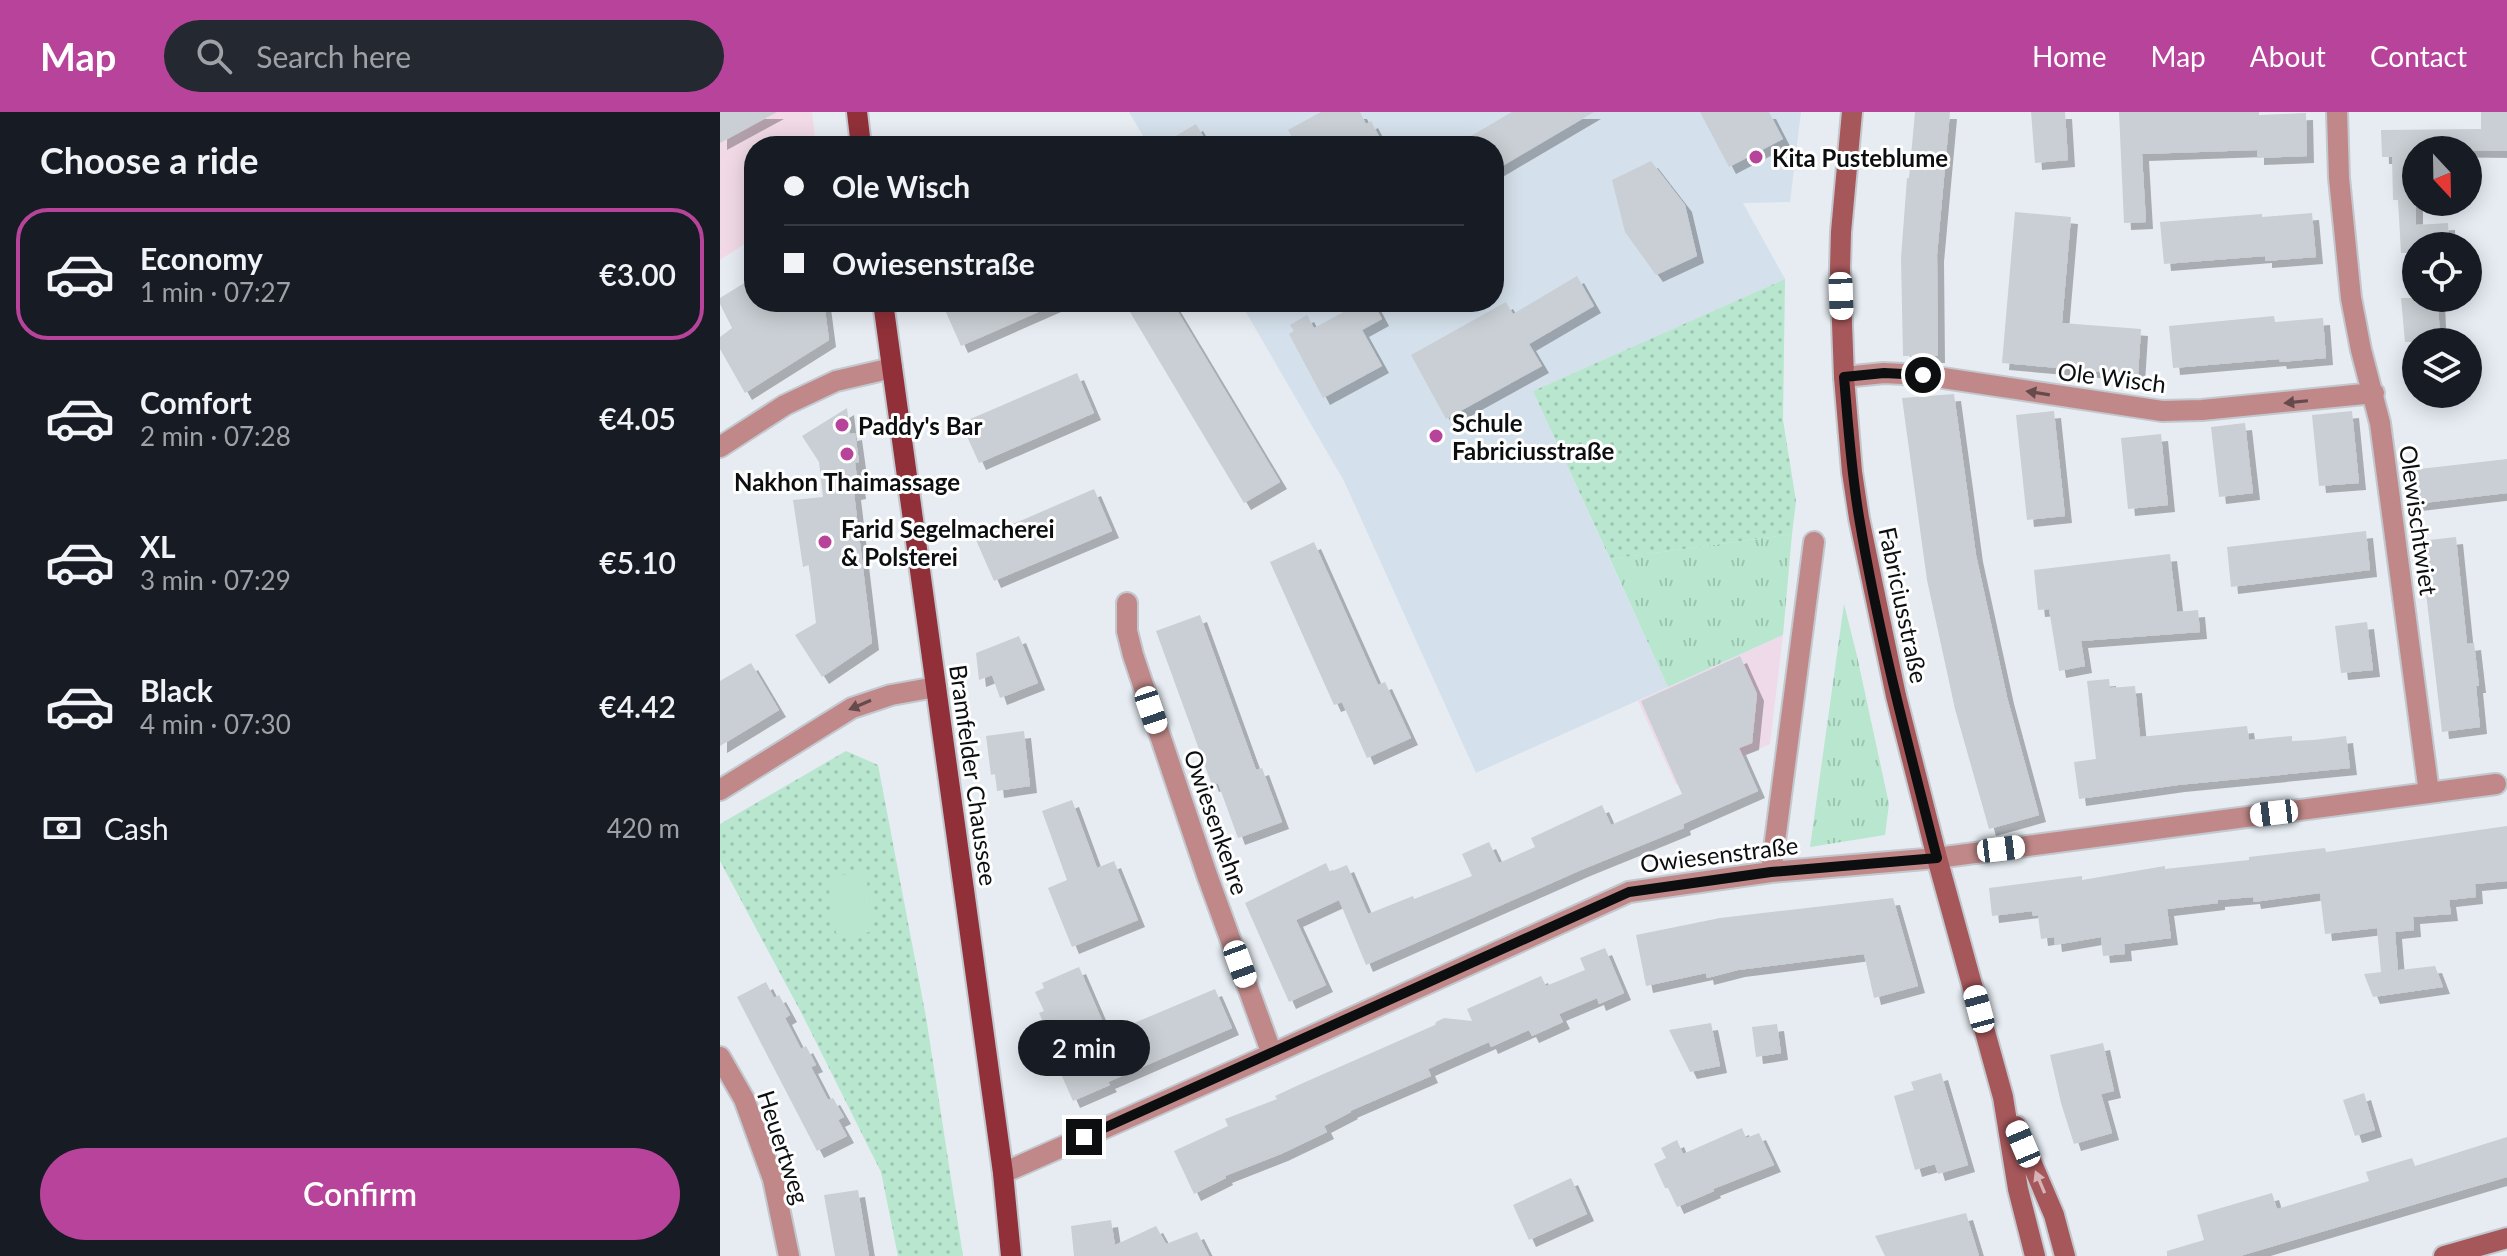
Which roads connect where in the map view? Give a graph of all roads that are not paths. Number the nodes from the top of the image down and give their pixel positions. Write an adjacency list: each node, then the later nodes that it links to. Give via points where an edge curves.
1 (857, 112): 4 (main road)
2 (1852, 112): 7 (street, Fabriciusstraße, via 1841,232)
3 (2337, 112): 8 (street, Olewischtwiet, via 2351,298)
4 (860, 136)
5 (884, 312): 6 (main road, Bramfelder Chaussee)
6 (892, 368): 9 (street, via 836,381 785,405); 12 (main road, Bramfelder Chaussee)
7 (1844, 377): 8 (street, Ole Wisch, one-way to 7, via 2162,411 1923,375); 16 (street, Fabriciusstraße, via 1852,472 1871,580)
8 (2374, 393): 15 (street, Olewischtwiet)
9 (720, 447)
10 (1814, 542): 17 (street)
11 (1127, 603): 18 (street, Owiesenkehre, via 1133,655)
12 (936, 687): 14 (street, one-way to 14, via 852,708); 21 (main road, Bramfelder Chaussee)
13 (2496, 784): 15 (street, Owiesenstraße)
14 (720, 790)
15 (2429, 793): 16 (street, Owiesenstraße)
16 (1937, 858): 17 (street, Owiesenstraße); 20 (street, Fabriciusstraße)
17 (1771, 872): 18 (street, Owiesenstraße, via 1629,892)
18 (1272, 1054): 21 (street, Owiesenstraße)
19 (720, 1057): 23 (street, Heuertweg, via 744,1099 773,1179)
20 (2003, 1097): 25 (street, Fabriciusstraße); 26 (street, Fabriciusstraße, one-way to 20, via 2054,1215)
21 (1003, 1173): 24 (main road, Bramfelder Chaussee)
22 (2507, 1238): 27 (street)
23 (789, 1256)
24 (1011, 1256)
25 (2035, 1256)
26 (2065, 1256)
27 (2444, 1256)

